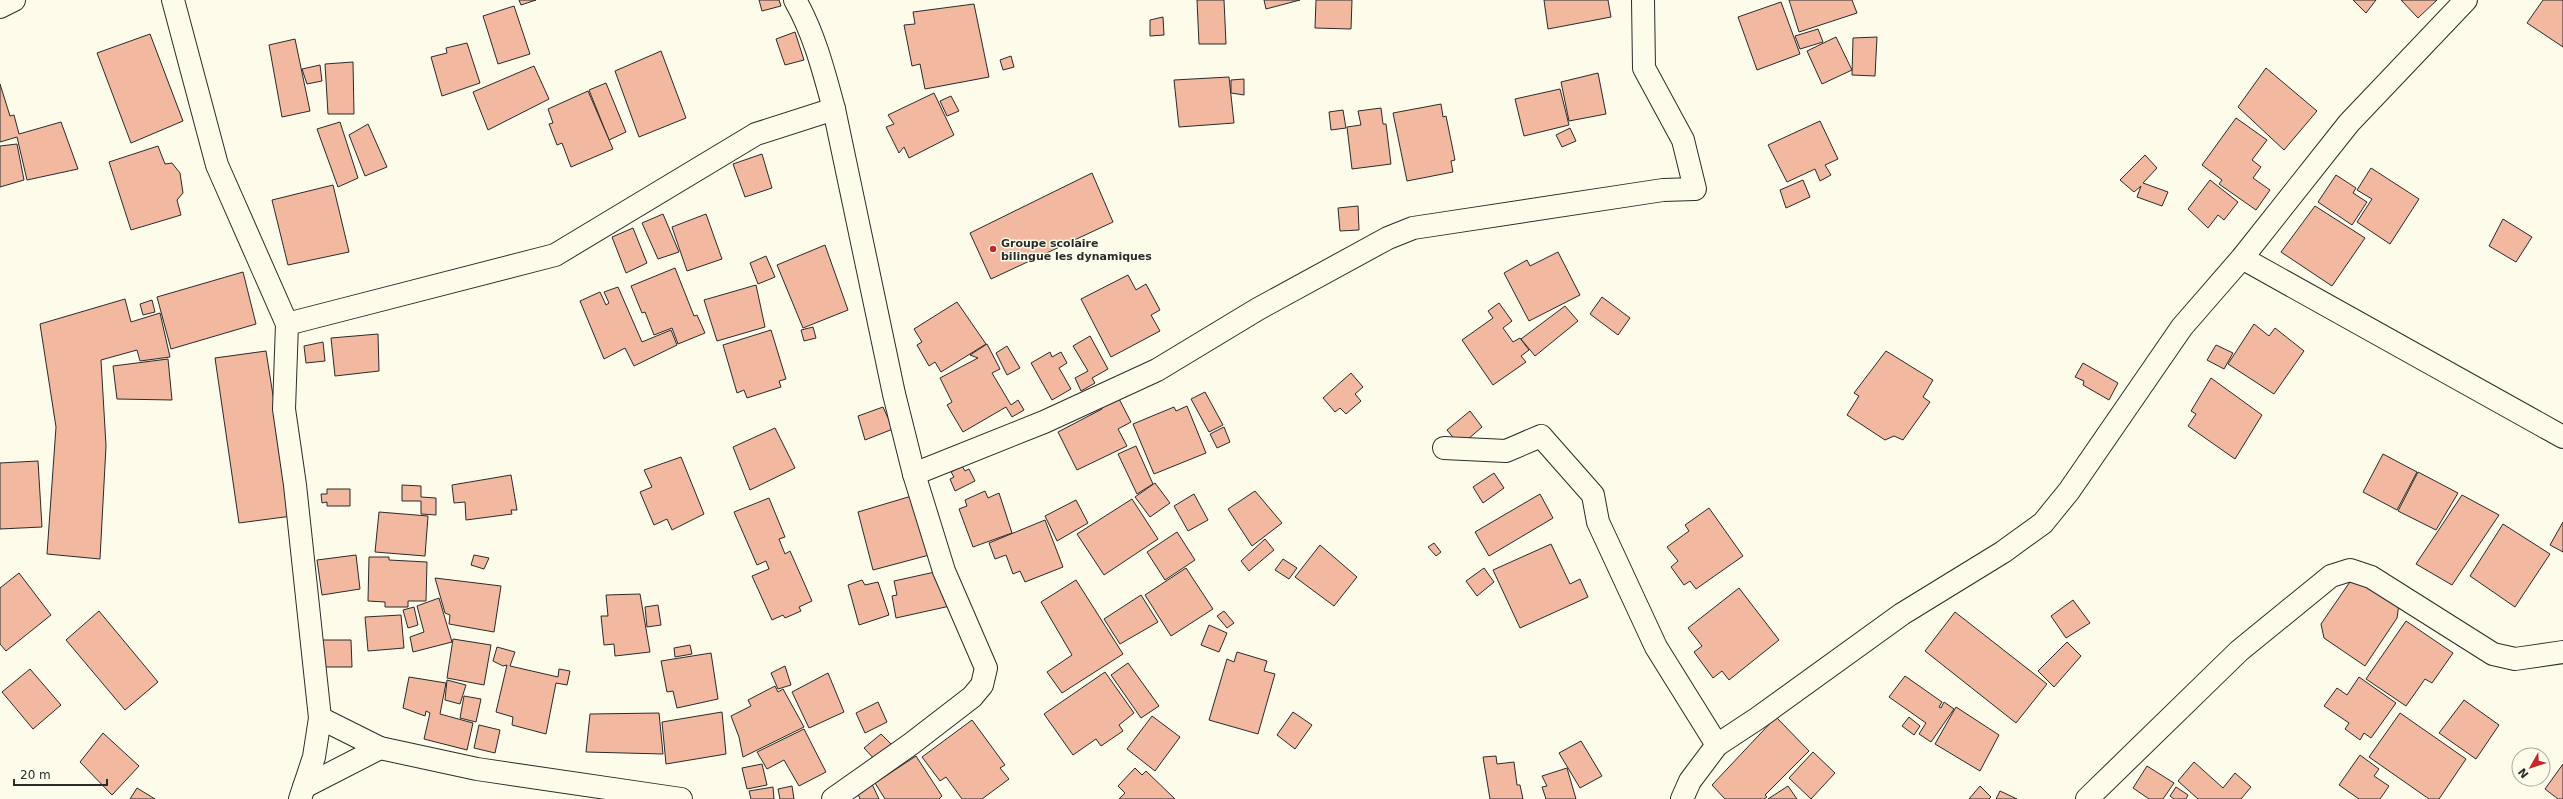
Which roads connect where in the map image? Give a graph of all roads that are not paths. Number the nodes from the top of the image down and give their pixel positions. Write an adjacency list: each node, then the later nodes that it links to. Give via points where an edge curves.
1 (14, 0): 6 (street)
2 (173, 0): 9 (street, via 218,165)
3 (795, 0): 7 (street, via 803,14 822,67)
4 (1644, 0): 12 (street, via 1644,68 1682,140 1695,189 1663,190 1413,228 1388,238 1258,309 1157,370 1044,422)
5 (2466, 0): 8 (street, via 2349,124)
6 (0, 7)
7 (834, 109): 9 (street, via 756,134 555,255); 12 (street, via 894,394)
8 (2242, 258): 10 (street); 15 (street, via 2182,327 2069,491 2043,523 2003,552 1902,614 1758,718)
9 (287, 324): 14 (street, via 284,409 295,484)
10 (2563, 437)
11 (1444, 448): 15 (street, via 1506,451 1540,436 1593,496 1598,522 1656,647)
12 (914, 474): 19 (street, via 944,571 986,668 982,685 972,697 911,744)
13 (2563, 652): 21 (street, via 2515,659 2493,654 2371,577 2350,570 2331,576 2239,651)
14 (320, 718): 16 (street); 17 (street, via 314,757)
15 (1716, 745): 20 (street, via 1690,781)
16 (380, 748): 17 (street); 18 (street, via 477,769)
17 (302, 793)
18 (681, 799)
19 (833, 799)
20 (1682, 799)
21 (2087, 799)

